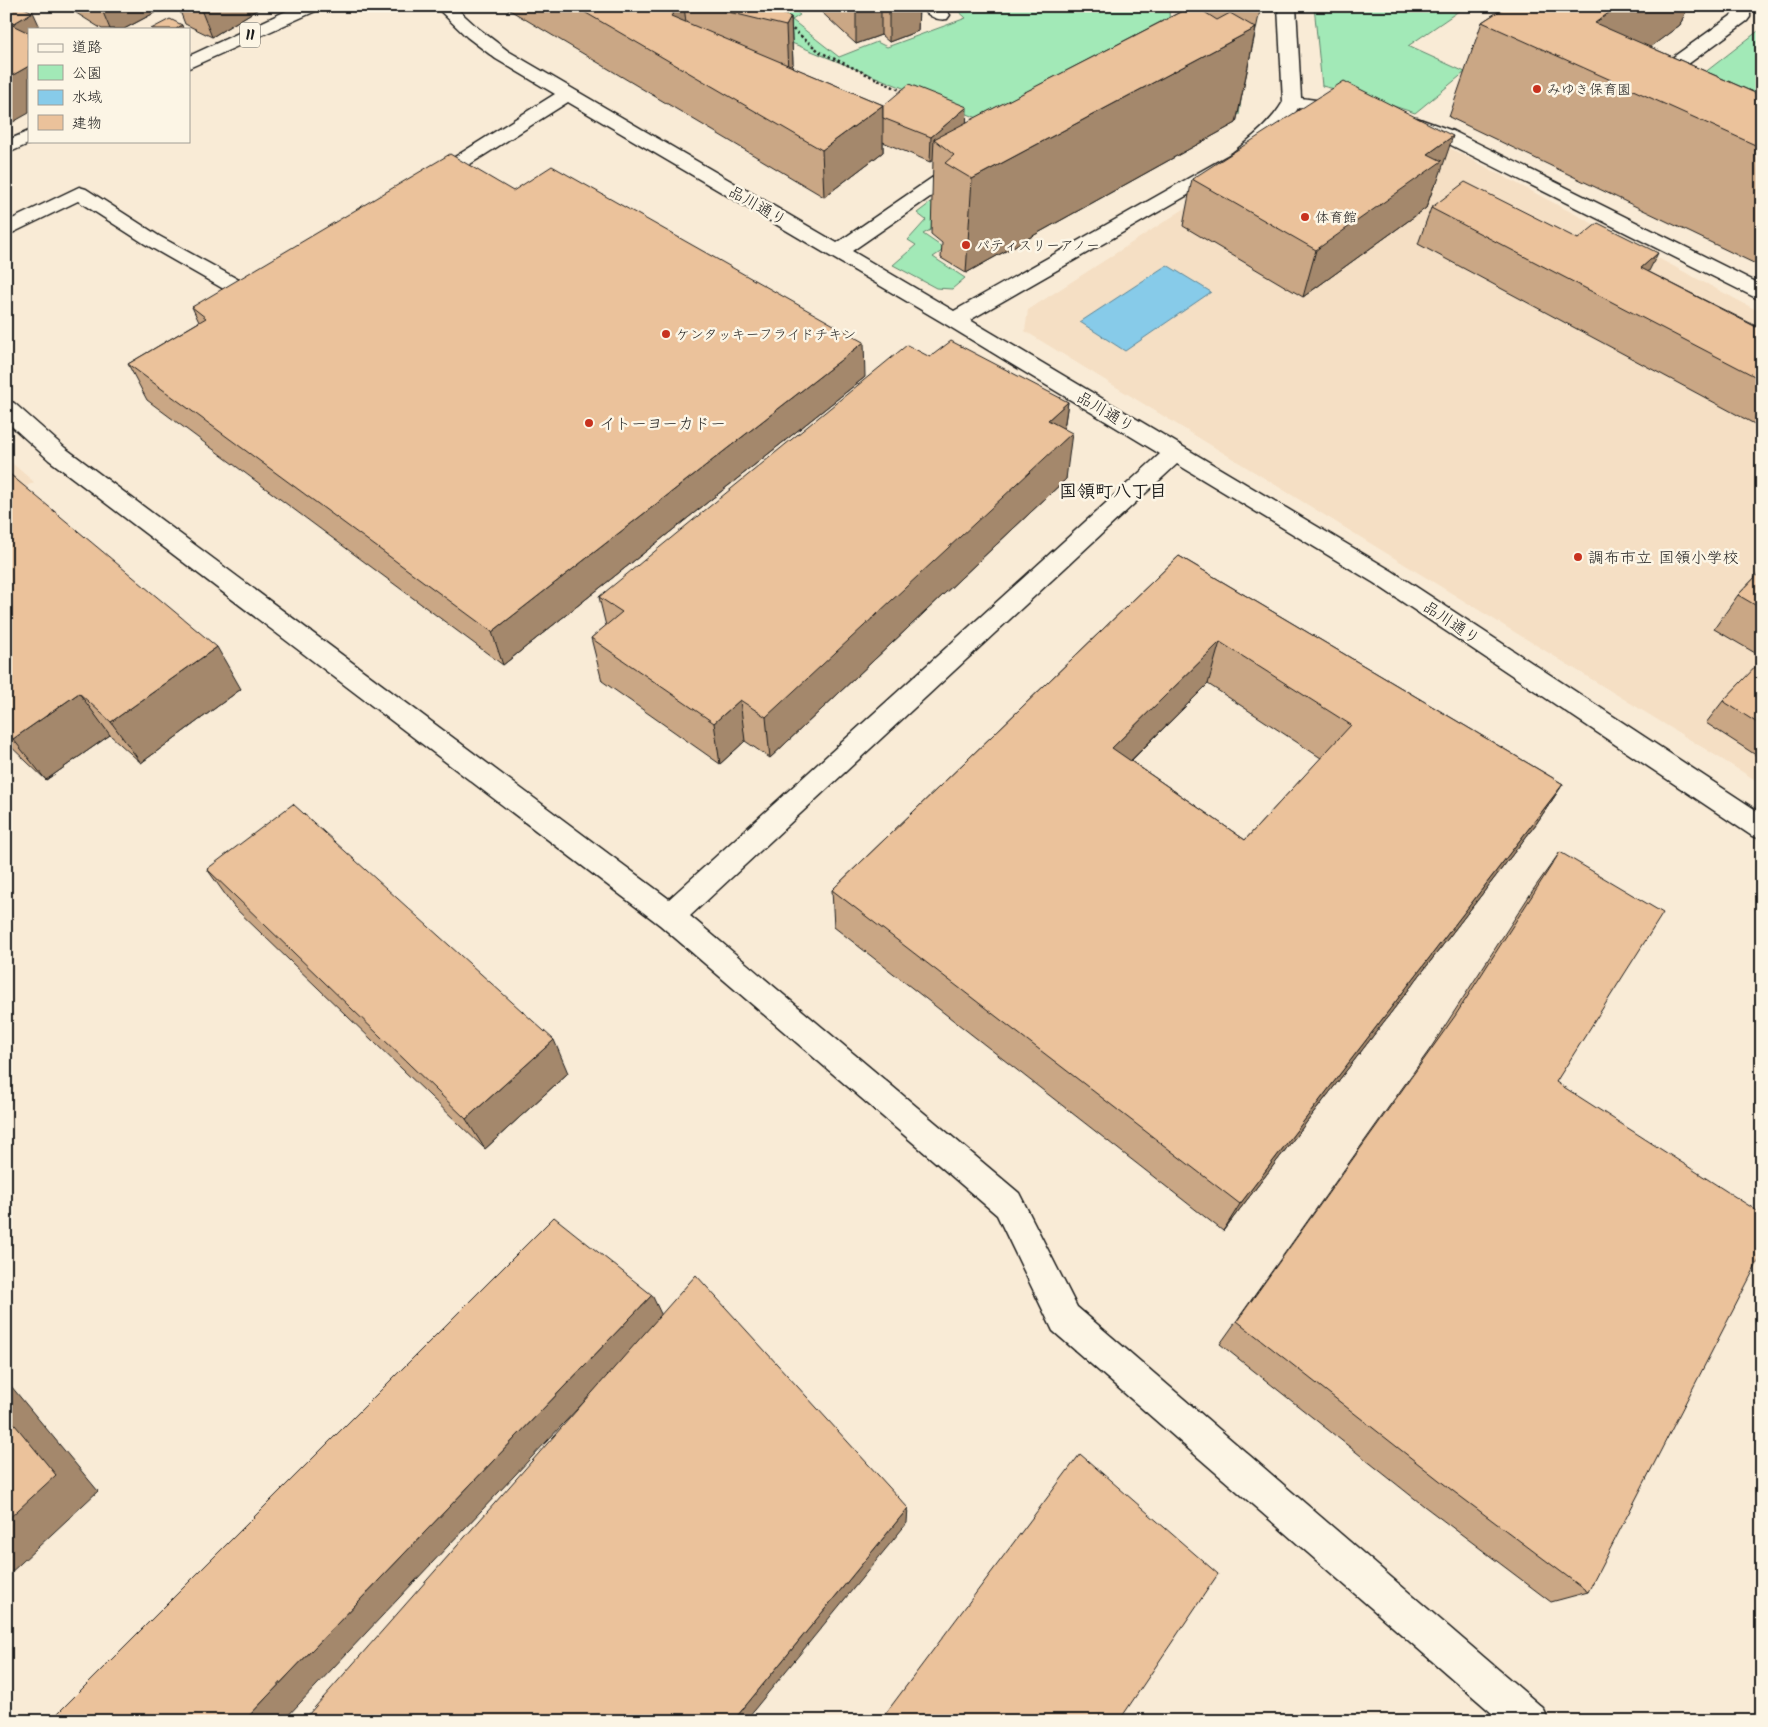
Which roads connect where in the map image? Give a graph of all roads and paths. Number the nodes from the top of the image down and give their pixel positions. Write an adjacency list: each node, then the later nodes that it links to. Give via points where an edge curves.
1 (312, 6): 7 (street, 11)
2 (444, 6): 10 (street, 品川通り, via 502,55)
3 (1287, 6): 11 (street)
4 (1739, 7): 5 (street); 8 (street, via 1741,16)
5 (1762, 10)
6 (786, 23): 9 (path, via 820,52)
7 (190, 63)
8 (1639, 90)
9 (907, 93)
10 (567, 94): 17 (street); 19 (street, 品川通り)
11 (1292, 102): 12 (street); 22 (street, via 1279,123 1240,157)
12 (1364, 113)
13 (1399, 120): 21 (street, via 1446,135)
14 (28, 137): 15 (street)
15 (6, 148)
16 (979, 155): 19 (street)
17 (412, 192)
18 (6, 230): 20 (street, via 79,193 152,240 250,296)
19 (837, 252): 22 (street, 品川通り)
20 (282, 276)
21 (1762, 294)
22 (954, 320): 24 (street, 品川通り)
23 (6, 408): 26 (street, via 57,454)
24 (1175, 453): 25 (street, 品川通り, via 1383,577); 26 (street)
25 (1762, 828)
26 (670, 916): 27 (street, via 1008,1204 1066,1319)
27 (1530, 1721)

